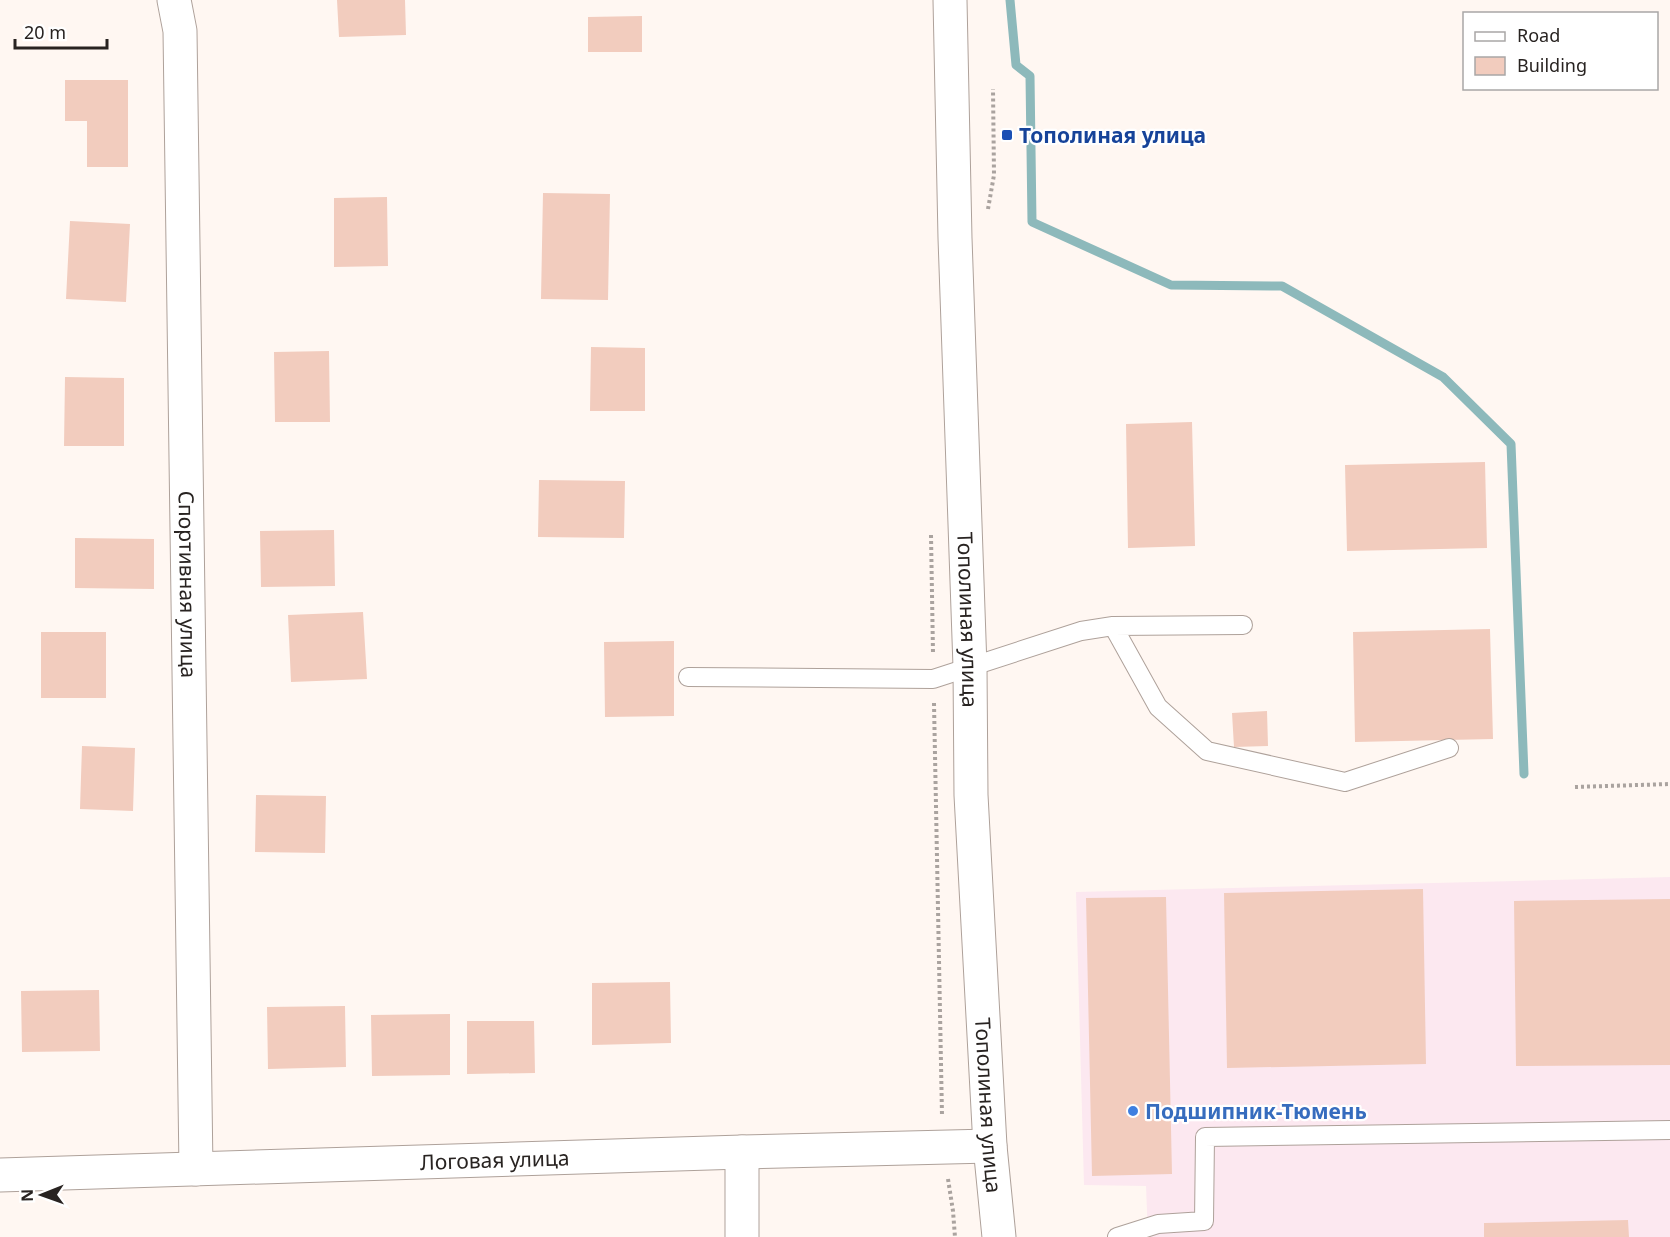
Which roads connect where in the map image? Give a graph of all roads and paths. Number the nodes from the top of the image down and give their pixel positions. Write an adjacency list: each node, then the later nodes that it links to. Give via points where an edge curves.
1 (174, 0): 16 (street, Спортивная улица, via 180,31)
2 (950, 0): 6 (street, Тополиная улица)
3 (930, 527): 8 (path)
4 (1243, 625): 5 (lane)
5 (1113, 626): 6 (lane, via 1081,631); 9 (lane, via 1158,708 1207,751 1345,782)
6 (970, 667): 8 (lane); 13 (street, Тополиная улица, via 971,795)
7 (688, 677): 8 (lane)
8 (933, 679): 14 (path)
9 (1449, 748)
10 (1670, 784): 11 (path)
11 (1575, 788)
12 (1670, 1130): 21 (lane, via 1205,1137 1204,1221 1158,1224)
13 (990, 1146): 14 (street, Логовая улица); 20 (street, Тополиная улица)
14 (943, 1147): 15 (street, Логовая улица); 19 (path)
15 (742, 1152): 16 (street, Логовая улица); 18 (street)
16 (196, 1169): 17 (street, Логовая улица)
17 (0, 1175)
18 (742, 1237)
19 (955, 1237)
20 (999, 1237)
21 (1117, 1237)

